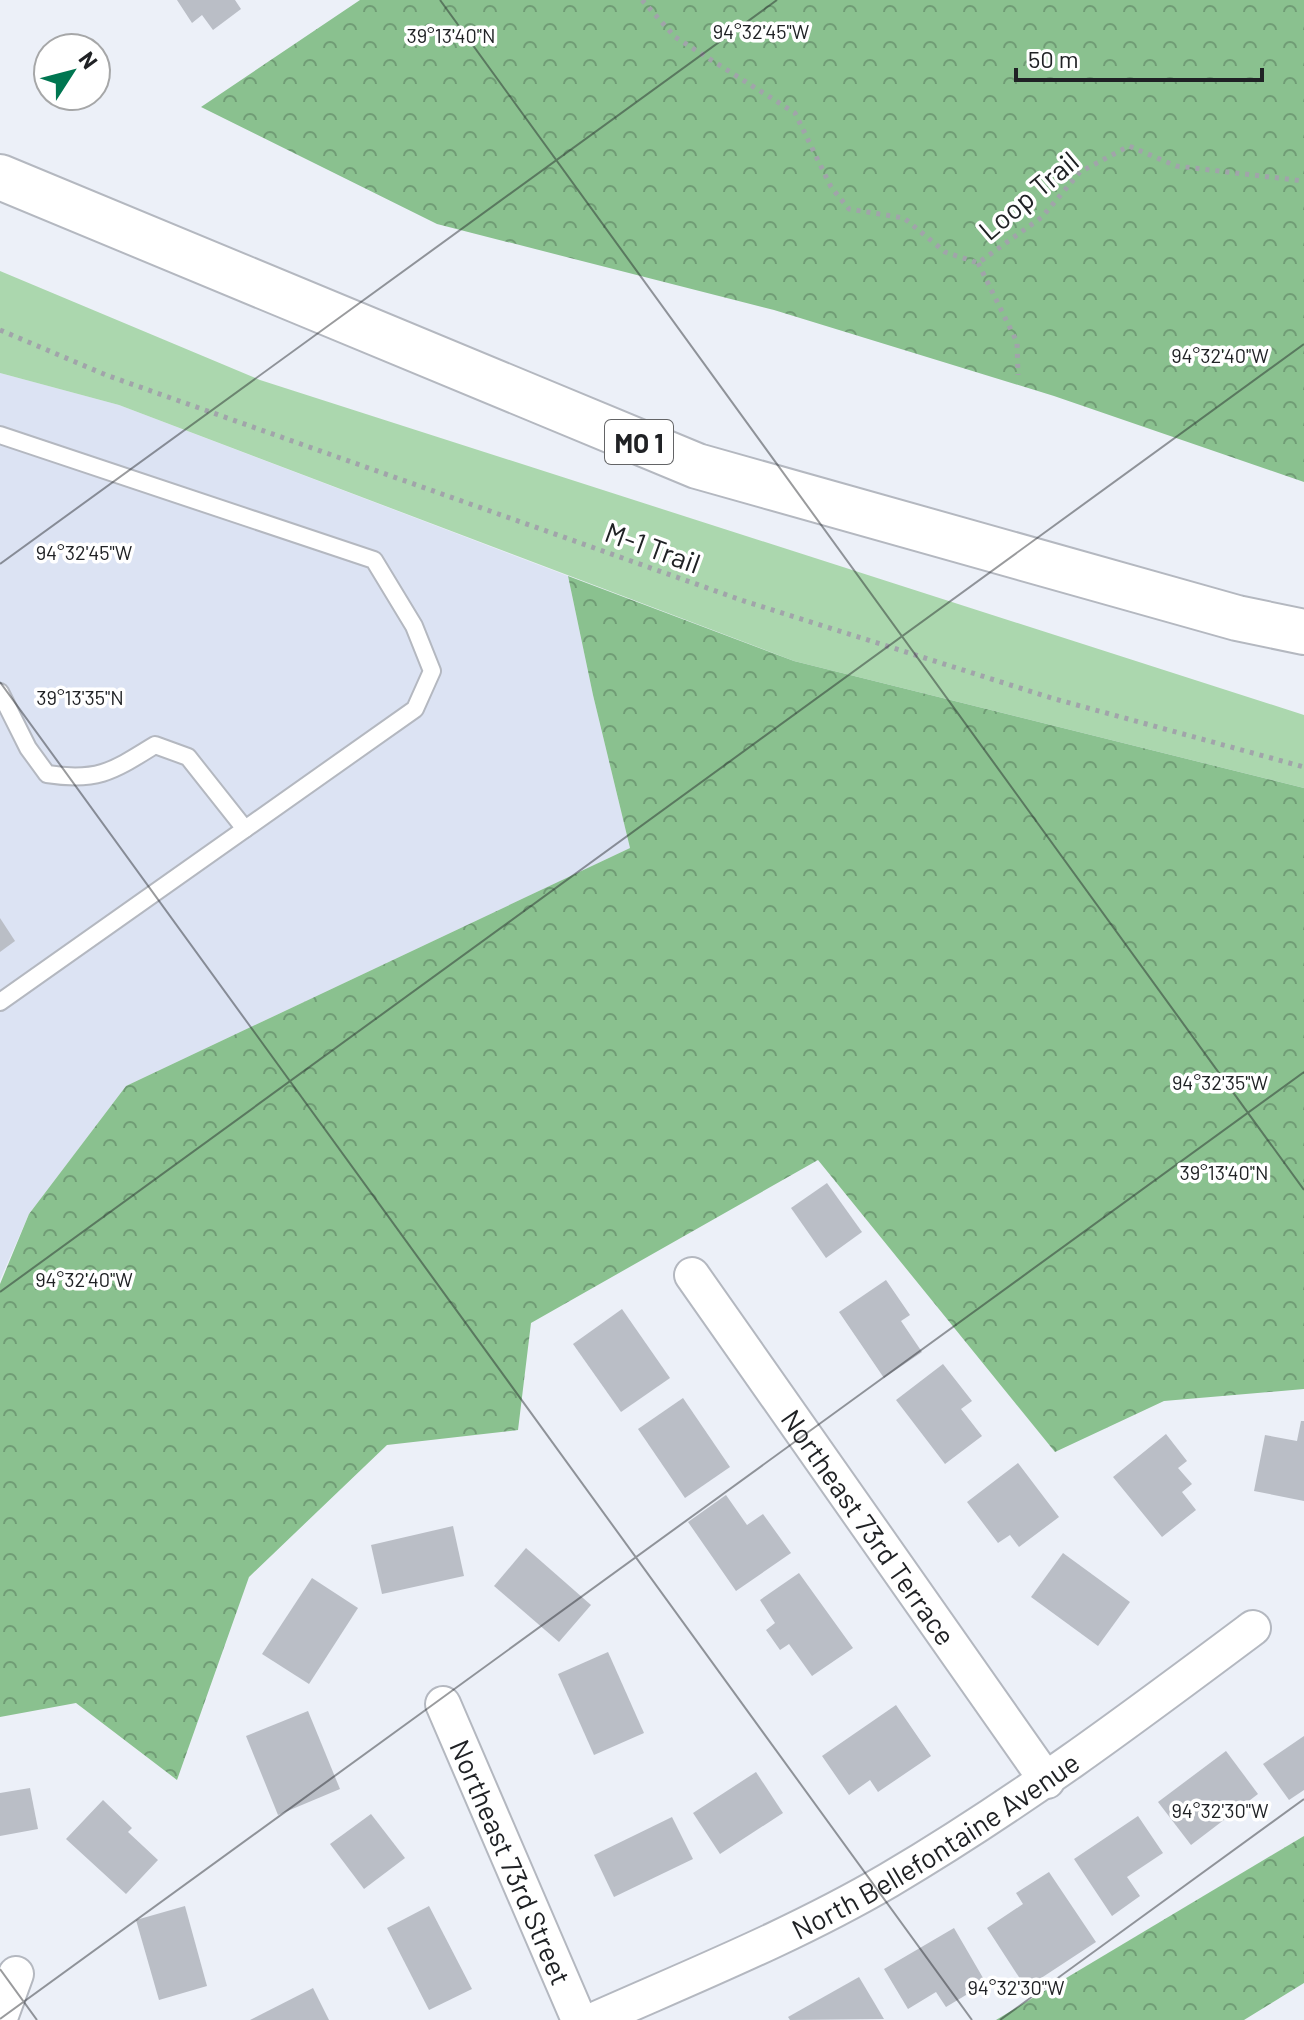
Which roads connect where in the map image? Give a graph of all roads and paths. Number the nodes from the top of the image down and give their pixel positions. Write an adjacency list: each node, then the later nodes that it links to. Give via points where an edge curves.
1 (642, 0): 4 (path, Loop Trail, via 675,37 795,113 831,187 849,209 904,218 945,252)
2 (0, 177): 8 (main road, MO 1, via 697,466 1237,618)
3 (1304, 181): 4 (path, Loop Trail, via 1176,166 1129,146 1080,172 1042,217)
4 (978, 263): 6 (path, via 1017,342)
5 (0, 330): 10 (path, M-1 Trail, via 106,375 744,601 1055,699)
6 (1018, 375)
7 (0, 435): 11 (lane, via 374,560 414,626 432,671 415,709)
8 (1304, 632)
9 (0, 692): 11 (lane, via 47,774 108,774 155,745 188,757)
10 (1304, 767)
11 (245, 829): 12 (lane)
12 (0, 1002)
13 (692, 1275): 16 (street, Northeast 73rd Terrace)
14 (1253, 1628): 16 (street, North Bellefontaine Avenue)
15 (443, 1704): 19 (street, Northeast 73rd Street)
16 (1047, 1781): 20 (street, North Bellefontaine Avenue, via 886,1882 755,1949)
17 (16, 1974): 18 (street)
18 (0, 2018)
19 (579, 2020)
20 (594, 2020)

